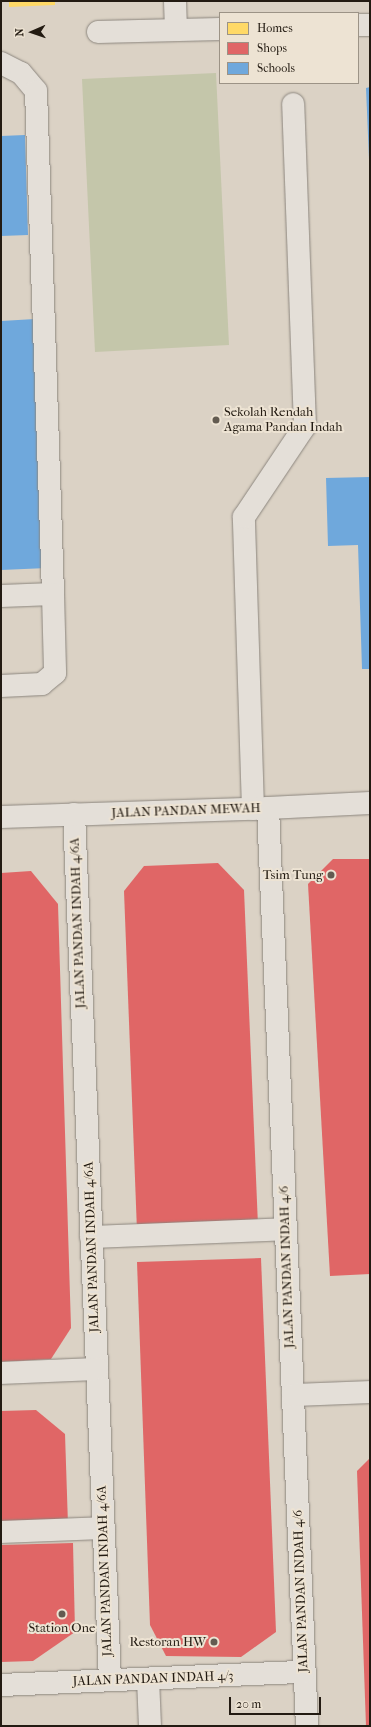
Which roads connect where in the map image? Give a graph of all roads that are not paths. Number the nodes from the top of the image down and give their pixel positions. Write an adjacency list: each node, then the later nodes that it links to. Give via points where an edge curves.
1 (176, 1): 5 (street)
2 (359, 25): 3 (street)
3 (370, 25)
4 (219, 29): 5 (street)
5 (176, 30): 6 (street)
6 (98, 32)
7 (1, 63): 9 (street, via 21,73 36,92)
8 (293, 104): 13 (street, JALAN PANDAN INDAH 4/6, via 305,426 244,517)
9 (53, 594): 10 (street); 11 (street, via 55,674 42,684)
10 (1, 596)
11 (1, 686)
12 (370, 803): 13 (street, JALAN PANDAN MEWAH)
13 (261, 808): 14 (street, JALAN PANDAN MEWAH); 16 (street, JALAN PANDAN INDAH 4/6)
14 (74, 814): 15 (street, JALAN PANDAN MEWAH); 17 (street, JALAN PANDAN INDAH 4/6A)
15 (1, 817)
16 (286, 1229): 17 (street); 21 (street, JALAN PANDAN INDAH 4/6)
17 (91, 1238): 18 (street, JALAN PANDAN INDAH 4/6A)
18 (97, 1369): 19 (street); 22 (street, JALAN PANDAN INDAH 4/6A)
19 (1, 1373)
20 (370, 1392): 21 (street)
21 (293, 1395): 24 (street, JALAN PANDAN INDAH 4/6)
22 (104, 1528): 23 (street); 26 (street, JALAN PANDAN INDAH 4/6A)
23 (1, 1532)
24 (304, 1672): 25 (street, JALAN PANDAN INDAH 4/3); 29 (street, JALAN PANDAN INDAH 4/6)
25 (148, 1679): 26 (street, JALAN PANDAN INDAH 4/3); 28 (street)
26 (110, 1680): 27 (street, JALAN PANDAN INDAH 4/3)
27 (1, 1685)
28 (150, 1726)
29 (307, 1726)

